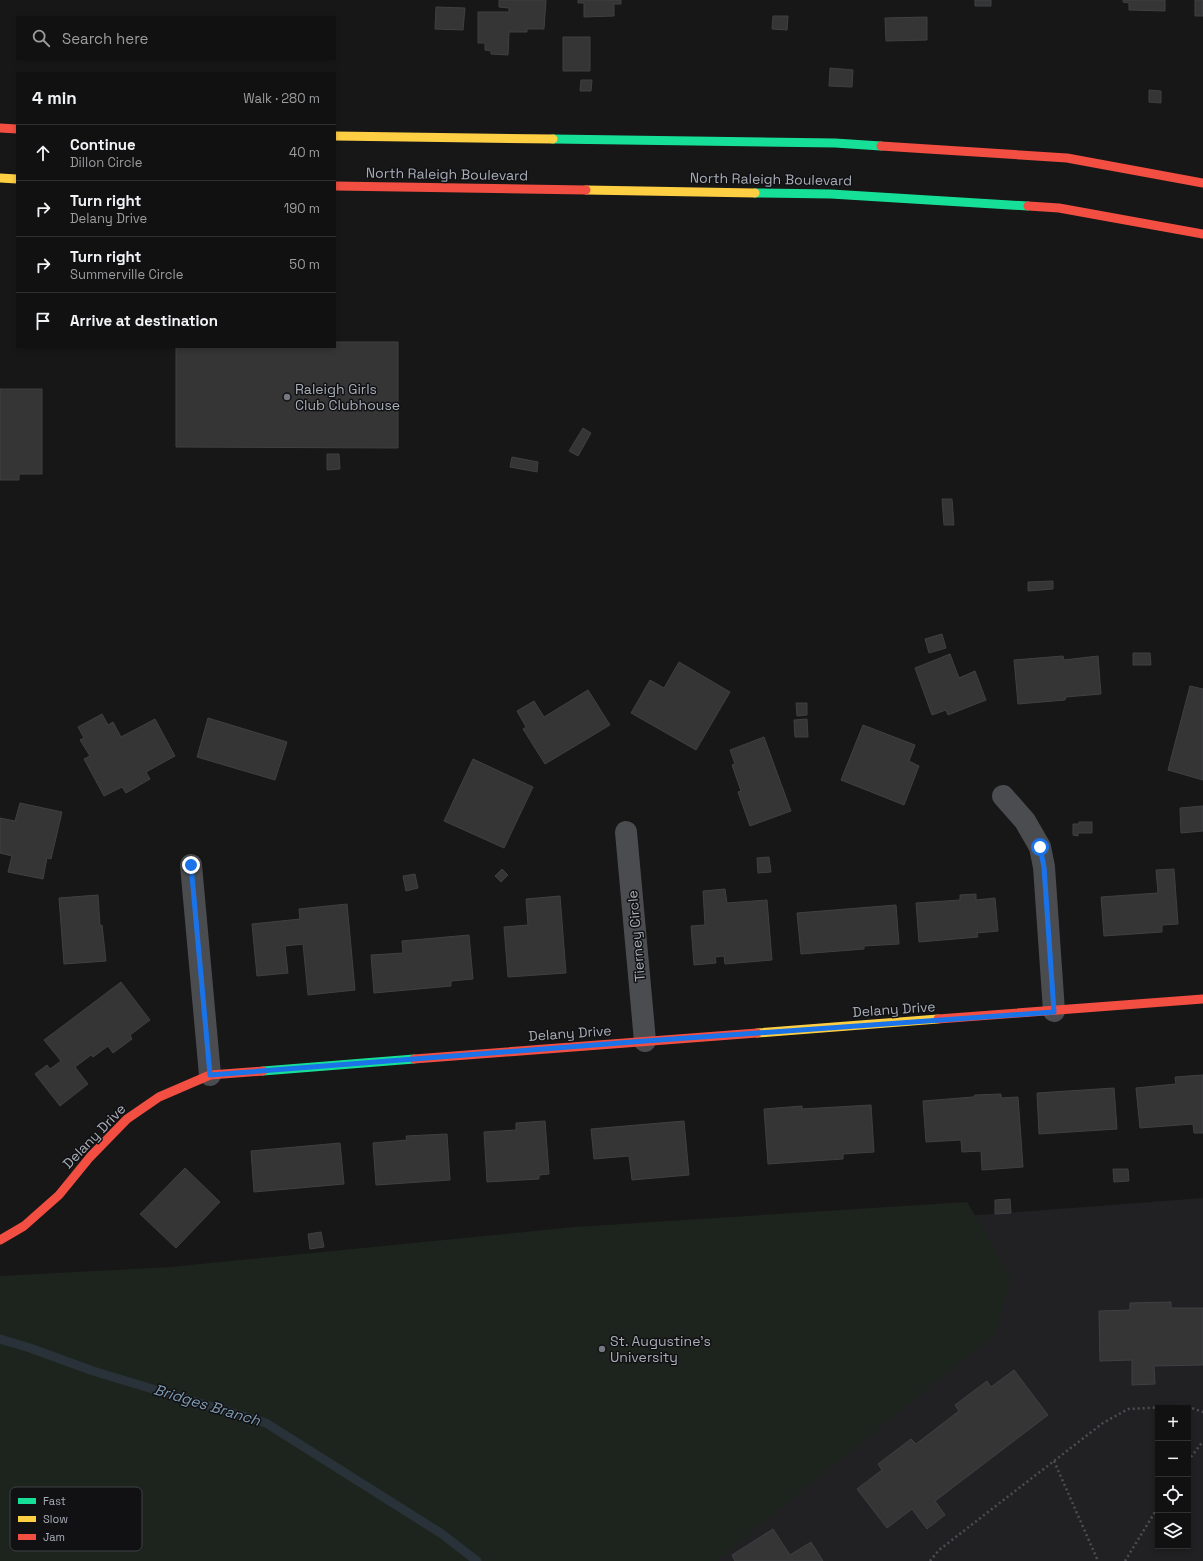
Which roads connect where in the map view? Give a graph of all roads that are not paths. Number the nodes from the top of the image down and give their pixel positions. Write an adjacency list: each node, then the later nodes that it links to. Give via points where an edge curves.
1 (0, 128): 2 (main road)
2 (16, 129)
3 (336, 136): 6 (main road, via 843,144 1067,158)
4 (0, 178): 5 (main road)
5 (16, 179)
6 (1203, 183)
7 (336, 186): 8 (main road, North Raleigh Boulevard, via 831,194 1059,208)
8 (1203, 234)
9 (1003, 796): 13 (street, via 1025,821 1040,847 1044,867)
10 (626, 832): 14 (street, Tierney Circle)
11 (191, 865): 15 (street)
12 (1203, 999): 13 (main road, Delany Drive)
13 (1054, 1012): 14 (main road, Delany Drive)
14 (645, 1041): 15 (main road, Delany Drive)
15 (210, 1075): 16 (main road, Delany Drive, via 159,1097 126,1119 59,1195 24,1226)
16 (0, 1240)

